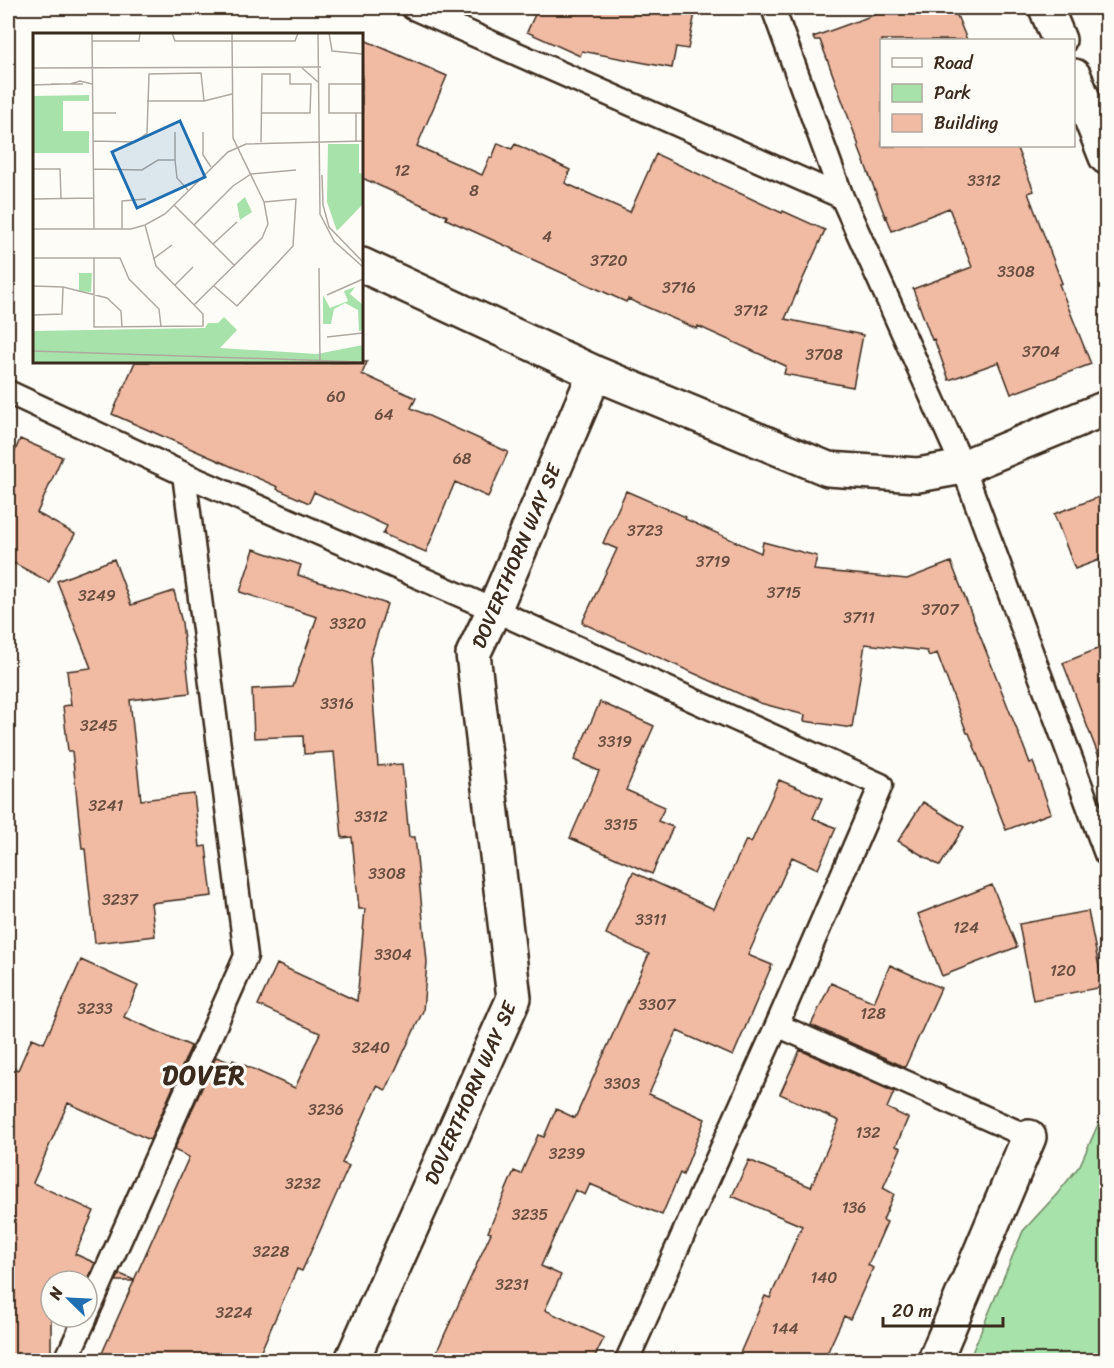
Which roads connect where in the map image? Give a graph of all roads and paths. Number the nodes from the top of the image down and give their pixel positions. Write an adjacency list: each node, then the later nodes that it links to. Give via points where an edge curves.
1 (413, 8): 7 (lane)
2 (773, 8): 7 (lane)
3 (1046, 8): 4 (street)
4 (1059, 39)
5 (1075, 78): 6 (street)
6 (1107, 157)
7 (842, 196): 12 (lane)
8 (363, 265): 9 (street)
9 (595, 373): 12 (street, via 828,469 918,475); 14 (street, DOVERTHORN WAY SE)
10 (8, 392): 13 (lane)
11 (1107, 408): 12 (street)
12 (963, 467): 15 (lane)
13 (184, 474): 14 (lane); 18 (lane, via 246,956)
14 (494, 610): 16 (lane, via 881,785); 21 (street, DOVERTHORN WAY SE, via 473,654 514,998)
15 (1107, 854)
16 (777, 1025): 17 (lane); 22 (lane)
17 (1029, 1137): 23 (street)
18 (99, 1287)
19 (80, 1329): 20 (lane)
20 (66, 1360)
21 (352, 1360)
22 (627, 1360)
23 (935, 1360)

